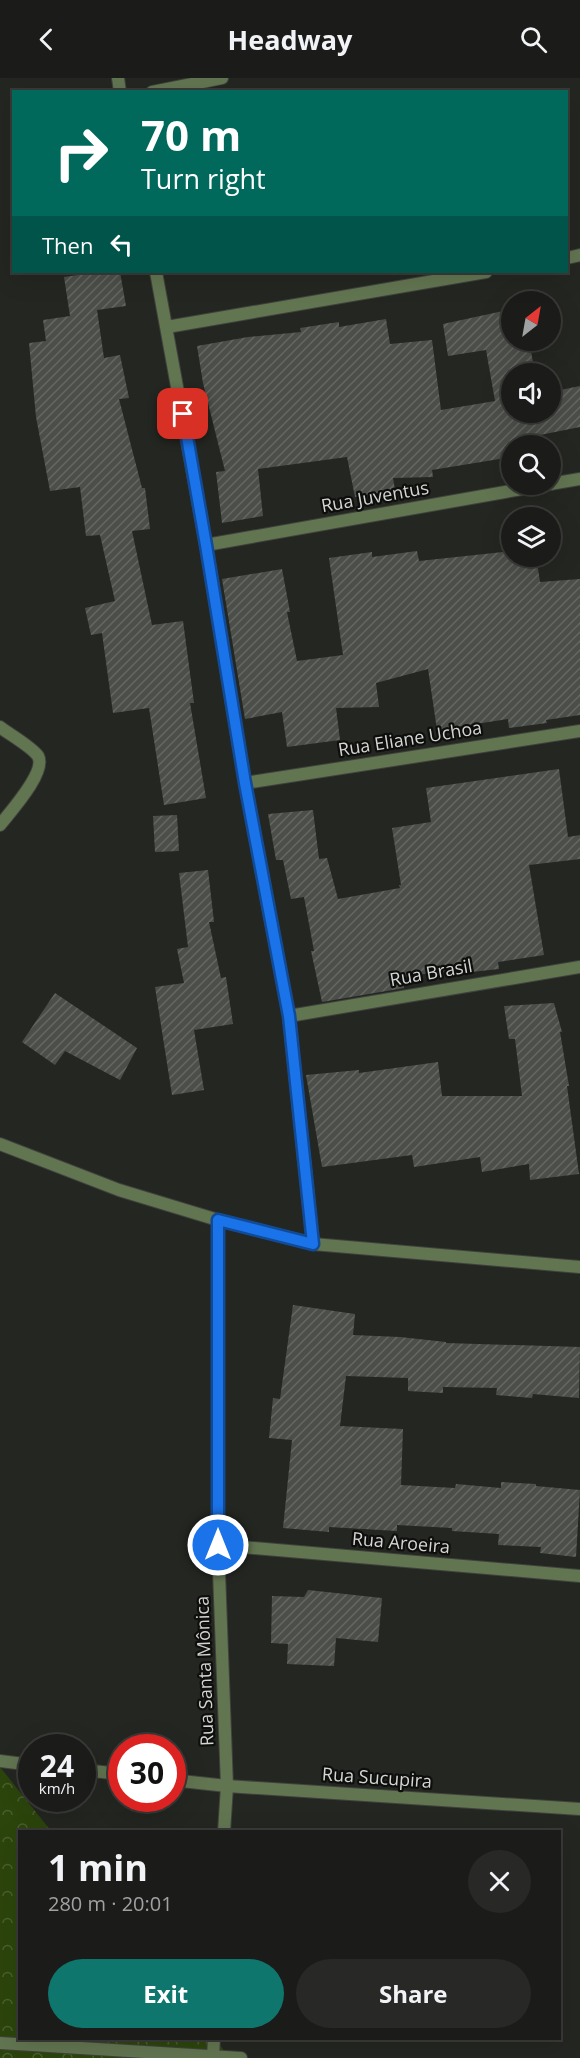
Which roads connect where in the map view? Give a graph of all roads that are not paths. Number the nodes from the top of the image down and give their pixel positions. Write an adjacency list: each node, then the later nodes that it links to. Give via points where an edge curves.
1 (222, 78): 2 (street)
2 (162, 90)
3 (156, 273): 5 (street)
4 (480, 273): 5 (street)
5 (166, 327): 9 (street)
6 (580, 479): 7 (street, Rua Juventus)
7 (561, 482)
8 (501, 493): 9 (street, Rua Juventus)
9 (206, 545): 12 (street)
10 (0, 727): 13 (street, via 37,755 40,764 36,776)
11 (580, 731): 12 (street, Rua Eliane Uchoa)
12 (245, 783): 15 (street)
13 (0, 825)
14 (580, 967): 15 (street, Rua Brasil)
15 (289, 1016): 18 (street)
16 (0, 1144): 17 (street, via 119,1190)
17 (218, 1220): 18 (street); 20 (street, Rua Santa Mônica)
18 (313, 1244): 19 (street)
19 (580, 1267)
20 (218, 1545): 21 (street, Rua Aroeira); 25 (street, Rua Santa Mônica)
21 (580, 1576)
22 (0, 1761): 23 (street)
23 (18, 1763)
24 (186, 1782): 25 (street, Rua Sucupira)
25 (226, 1786): 26 (street, Rua Sucupira); 27 (street, Rua Santa Mônica)
26 (580, 1809)
27 (224, 1830)
28 (214, 2040): 30 (street)
29 (0, 2043): 30 (street)
30 (213, 2056): 31 (street)
31 (241, 2058)

